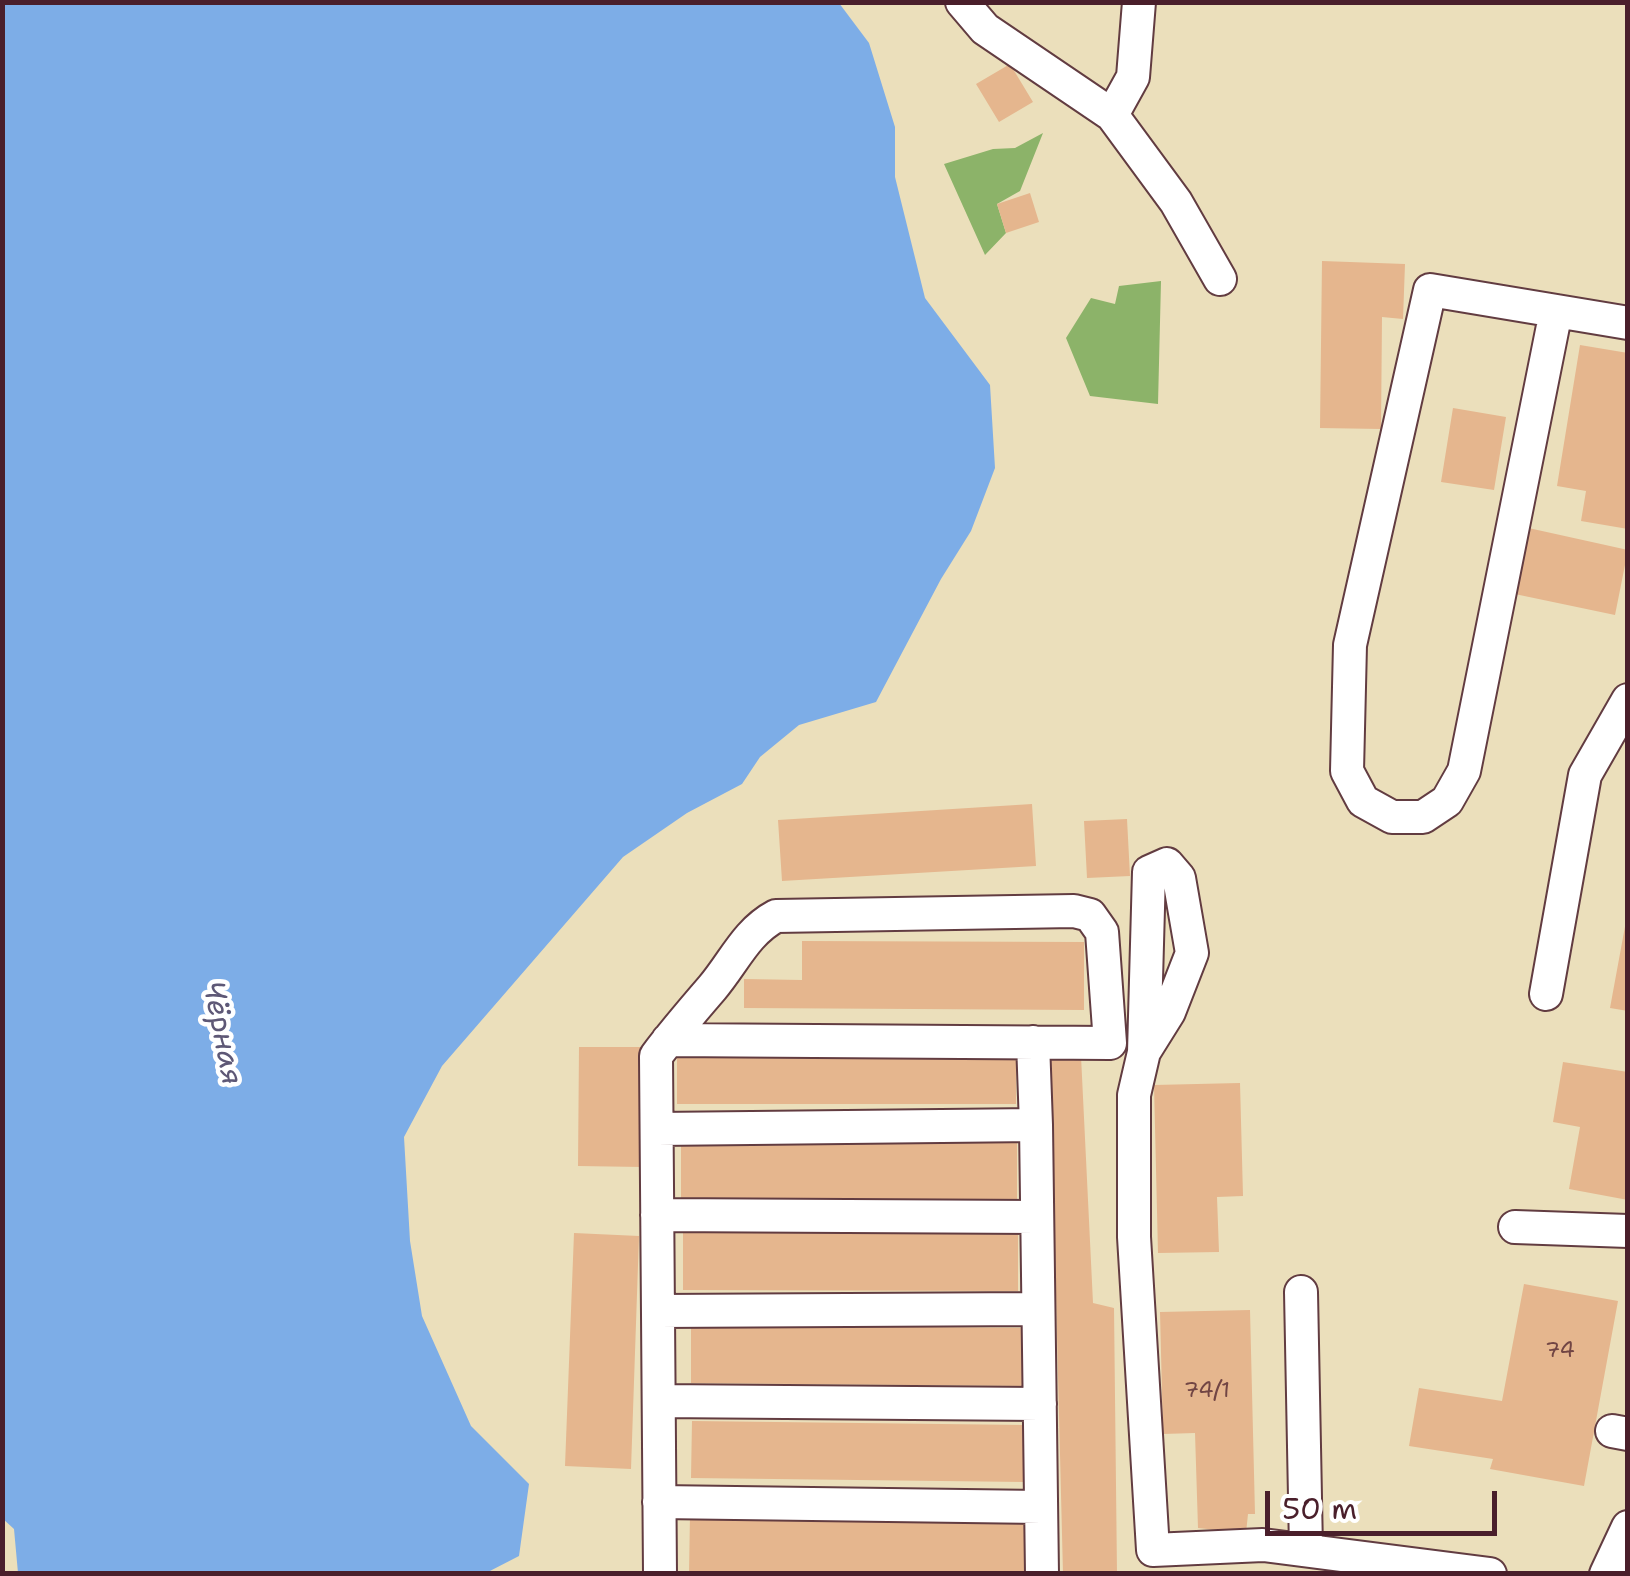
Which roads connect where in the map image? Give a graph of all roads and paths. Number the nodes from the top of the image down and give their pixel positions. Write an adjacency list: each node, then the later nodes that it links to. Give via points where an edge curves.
1 (962, 2): 3 (lane, via 985,29)
2 (1138, 2): 3 (lane, via 1133,77)
3 (1112, 115): 4 (lane, via 1176,202)
4 (1220, 278)
5 (1556, 311): 5 (lane, via 1430,290 1350,645 1347,771 1363,802 1392,817 1423,818 1447,801 1464,770); 6 (lane)
6 (1628, 323)
7 (1628, 700): 8 (lane, via 1585,775)
8 (1546, 994)
9 (668, 1040): 10 (lane); 10 (lane, via 757,926 776,916 1090,916 1102,932 1110,1043); 13 (lane, via 656,1056)
10 (1034, 1042): 12 (lane)
11 (1144, 1052): 26 (lane, via 1134,1095 1134,1237 1153,1550)
12 (1036, 1126): 13 (lane); 15 (lane)
13 (657, 1129): 14 (lane)
14 (657, 1215): 15 (lane); 20 (lane)
15 (1037, 1217): 19 (lane)
16 (1514, 1227): 17 (lane)
17 (1628, 1231)
18 (1302, 1292): 26 (lane)
19 (1038, 1308): 20 (lane); 22 (lane)
20 (658, 1310): 21 (lane)
21 (659, 1401): 22 (lane); 23 (lane)
22 (1040, 1404): 24 (lane)
23 (660, 1502): 24 (lane); 27 (lane)
24 (1041, 1506): 28 (lane)
25 (1628, 1527): 30 (lane)
26 (1306, 1549): 29 (lane)
27 (660, 1574)
28 (1042, 1574)
29 (1490, 1574)
30 (1606, 1574)

